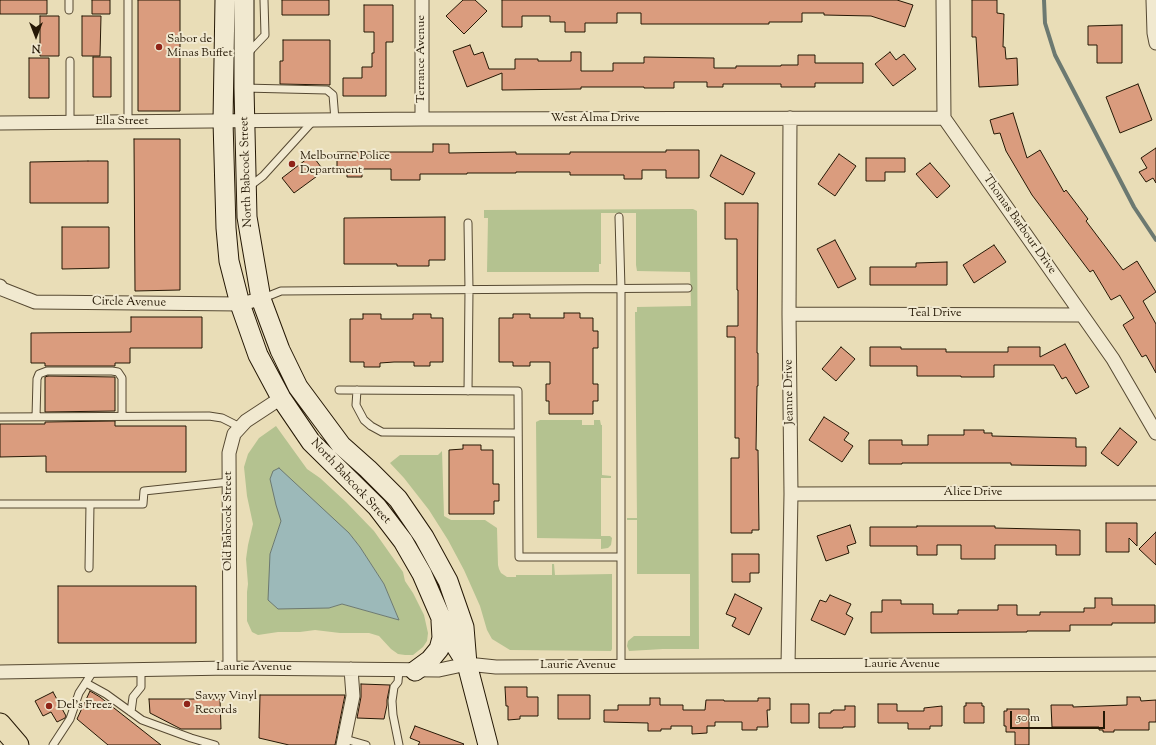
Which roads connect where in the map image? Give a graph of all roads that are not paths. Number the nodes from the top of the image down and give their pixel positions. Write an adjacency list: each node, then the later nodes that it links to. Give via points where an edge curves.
1 (69, 0): 9 (lane)
2 (128, 0): 22 (lane)
3 (244, 0): 11 (main road, North Babcock Street)
4 (264, 0): 11 (lane, via 265,35)
5 (422, 0): 16 (street, Terrance Avenue)
6 (943, 0): 15 (street)
7 (1153, 0): 10 (street)
8 (225, 5): 19 (main road, North Babcock Street)
9 (69, 10)
10 (1156, 43)
11 (244, 58): 13 (main road, North Babcock Street)
12 (70, 60): 21 (lane)
13 (244, 88): 18 (lane, via 326,90 333,95); 20 (main road, North Babcock Street)
14 (790, 118): 15 (street, West Alma Drive); 16 (street, West Alma Drive); 33 (street, Jeanne Drive)
15 (944, 118): 34 (street, Thomas Barbour Drive)
16 (422, 119): 18 (street, West Alma Drive)
17 (313, 120): 18 (street, West Alma Drive); 20 (street, West Alma Drive); 24 (lane, via 263,176)
18 (335, 120)
19 (223, 121): 20 (street, Ella Street); 22 (street, Ella Street); 32 (main road, North Babcock Street, via 229,261)
20 (245, 121): 24 (main road, North Babcock Street)
21 (70, 122): 22 (street, Ella Street); 23 (street, Ella Street)
22 (128, 122)
23 (0, 123)
24 (246, 189): 31 (main road, North Babcock Street, via 250,243)
25 (619, 217): 29 (lane)
26 (468, 223): 30 (lane)
27 (0, 286): 32 (street, Circle Avenue, via 35,302)
28 (688, 288): 29 (lane)
29 (621, 289): 30 (lane); 50 (lane)
30 (469, 290): 31 (lane, via 281,291); 37 (lane)
31 (261, 299): 32 (street, Circle Avenue); 53 (main road, North Babcock Street, via 280,350 298,387 341,445 398,500 424,537 448,581 464,627)
32 (240, 304): 38 (main road, North Babcock Street, via 258,355)
33 (789, 314): 34 (street, Teal Drive); 47 (street, Jeanne Drive)
34 (1082, 315): 44 (street, Thomas Barbour Drive, via 1113,359)
35 (339, 390): 36 (lane)
36 (357, 390): 37 (lane); 43 (lane, via 356,405 364,420 382,432)
37 (468, 391): 43 (lane, via 518,391)
38 (281, 398): 42 (street, Old Babcock Street); 52 (main road, North Babcock Street, via 311,442 377,508 403,541 422,574)
39 (122, 416): 41 (lane); 41 (lane, via 122,378 118,372 47,371 39,374 37,379); 42 (lane, via 209,416 222,418)
40 (0, 417): 41 (lane)
41 (36, 417)
42 (240, 427): 45 (street, Old Babcock Street, via 234,434 229,453)
43 (518, 433): 50 (lane, via 519,557)
44 (1156, 433)
45 (229, 482): 49 (lane, via 144,491 143,504); 57 (street, Old Babcock Street)
46 (1156, 493): 47 (street, Alice Drive)
47 (791, 494): 56 (street, Jeanne Drive)
48 (0, 504): 49 (lane)
49 (90, 504): 51 (lane)
50 (621, 557): 55 (lane)
51 (89, 568)
52 (441, 620): 53 (main road, North Babcock Street); 61 (main road, via 442,638 439,649 430,660)
53 (467, 664): 55 (street, Laurie Avenue); 61 (street, Laurie Avenue, via 439,670); 72 (main road, North Babcock Street)
54 (1156, 664): 56 (street, Laurie Avenue)
55 (621, 666): 56 (street, Laurie Avenue)
56 (788, 666)
57 (230, 668): 58 (street, Laurie Avenue); 60 (street, Laurie Avenue)
58 (351, 669): 61 (street, Laurie Avenue); 66 (street, via 353,696)
59 (94, 670): 60 (street, Laurie Avenue); 62 (street, Laurie Avenue); 63 (lane)
60 (141, 670): 64 (lane, via 141,687 133,697)
61 (407, 670): 71 (lane, via 394,687 392,701)
62 (0, 672)
63 (86, 683): 64 (lane); 68 (lane, via 70,718)
64 (131, 712): 69 (lane, via 142,720)
65 (0, 724): 67 (main road)
66 (344, 742): 70 (lane)
67 (18, 745)
68 (53, 745)
69 (215, 745)
70 (366, 745)
71 (399, 745)
72 (488, 745)

